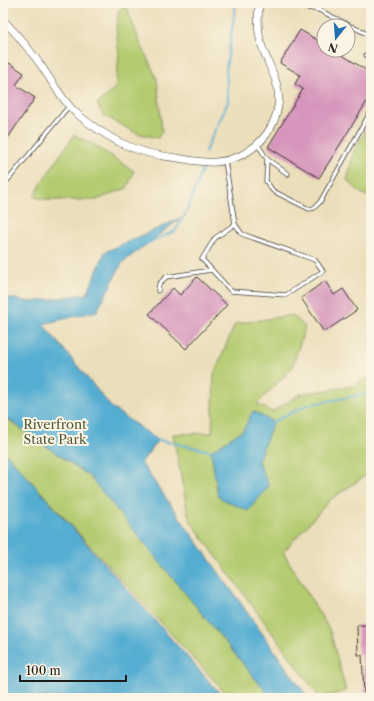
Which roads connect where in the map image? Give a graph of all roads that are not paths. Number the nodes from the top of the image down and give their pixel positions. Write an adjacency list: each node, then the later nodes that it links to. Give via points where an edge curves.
1 (259, 3): 9 (street, via 260,40 272,70 278,105 270,131)
2 (279, 3): 4 (lane, via 319,10)
3 (3, 20): 7 (street, via 26,45)
4 (371, 36)
5 (366, 55): 6 (lane)
6 (371, 59)
7 (70, 106): 11 (street, via 91,125 119,142 141,150 160,156 196,161); 13 (lane, via 8,180)
8 (371, 111): 10 (lane, via 320,202 314,208 310,209 273,191 266,181)
9 (258, 145): 10 (lane); 11 (street)
10 (267, 159): 12 (lane)
11 (225, 161): 14 (lane)
12 (288, 174)
13 (3, 180)
14 (235, 224): 15 (lane, via 215,238 202,259); 15 (lane, via 242,234 316,260 323,271 286,295 232,291)
15 (211, 270): 16 (lane, via 166,277)
16 (158, 291)

